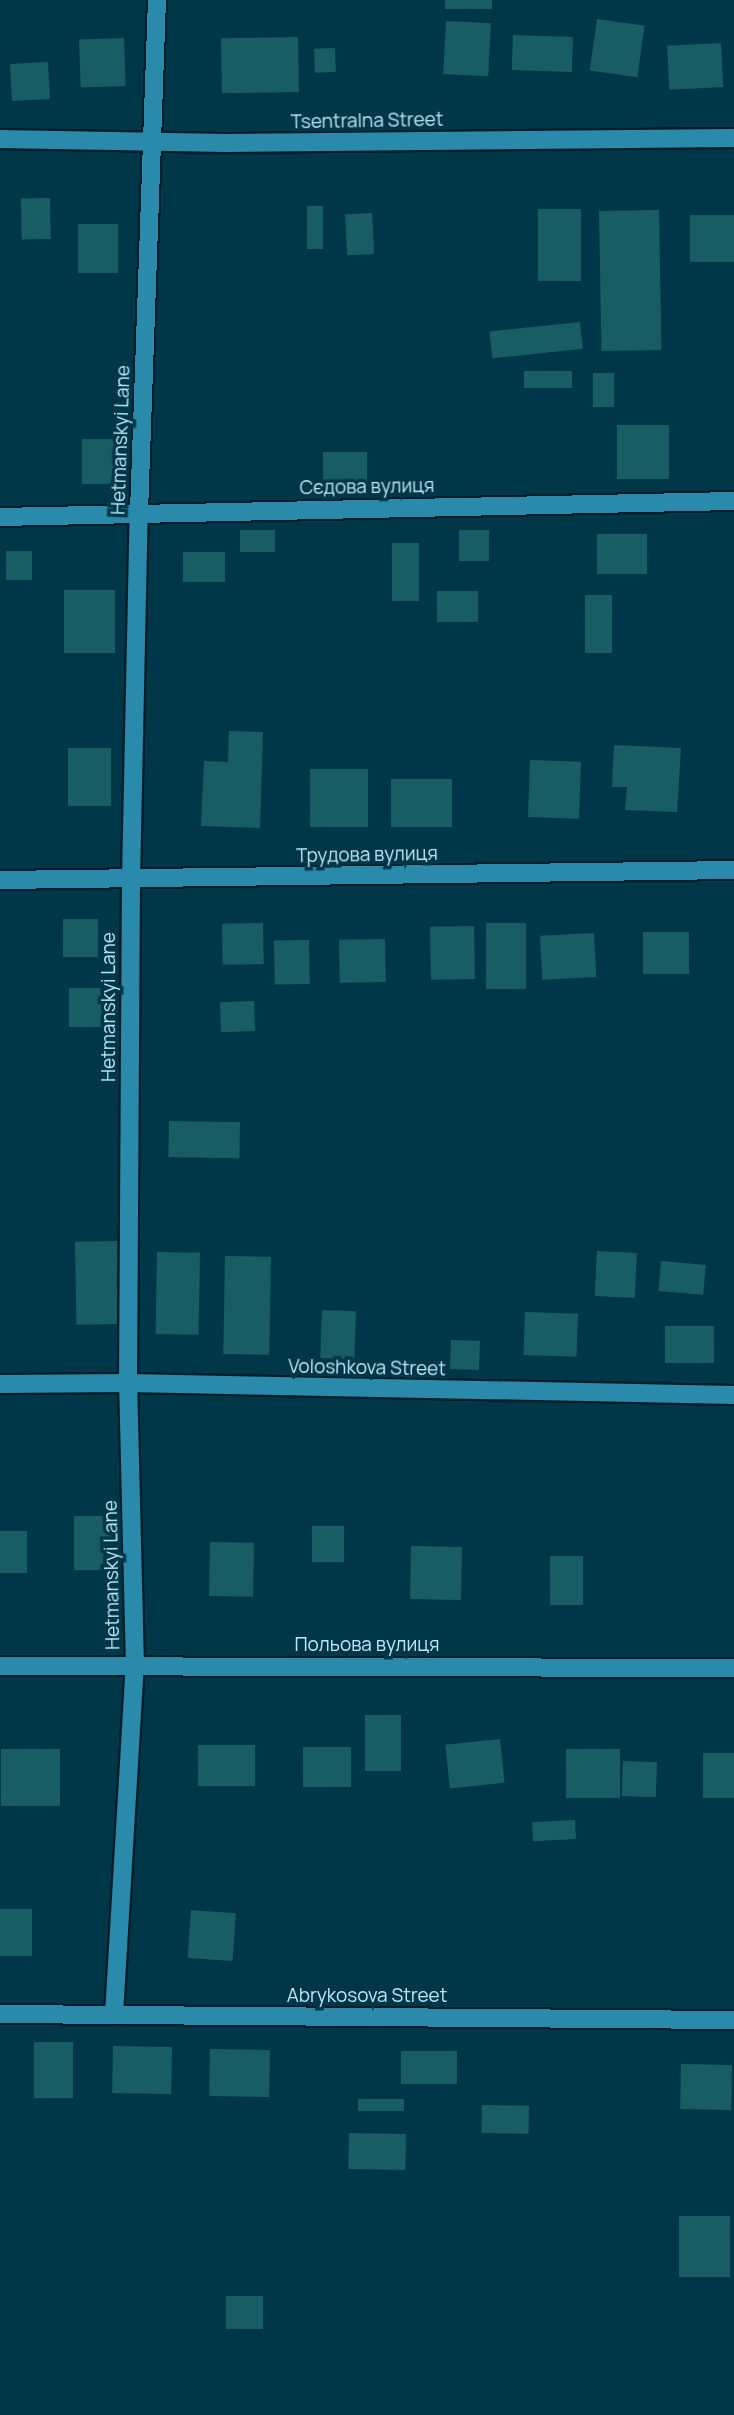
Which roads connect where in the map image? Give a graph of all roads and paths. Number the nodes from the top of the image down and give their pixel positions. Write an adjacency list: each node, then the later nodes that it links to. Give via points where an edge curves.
1 (157, 0): 4 (street, Hetmanskyi Lane)
2 (734, 138): 4 (street, Tsentralna Street)
3 (0, 139): 4 (street, Tsentralna Street)
4 (152, 142): 6 (street, Hetmanskyi Lane)
5 (734, 501): 6 (street, Сєдова вулиця)
6 (139, 512): 7 (street, Сєдова вулиця); 10 (street, Hetmanskyi Lane)
7 (0, 517)
8 (734, 870): 10 (street, Трудова вулиця)
9 (0, 880): 10 (street, Трудова вулиця)
10 (131, 880): 11 (street, Hetmanskyi Lane)
11 (128, 1383): 12 (street, Voloshkova Street); 13 (street, Voloshkova Street); 15 (street, Hetmanskyi Lane)
12 (0, 1384)
13 (734, 1395)
14 (0, 1665): 15 (street, Польова вулиця)
15 (135, 1666): 16 (street, Польова вулиця); 18 (street, Hetmanskyi Lane)
16 (734, 1668)
17 (0, 2014): 18 (street, Abrykosova Street)
18 (114, 2015): 19 (street, Abrykosova Street)
19 (734, 2020)

